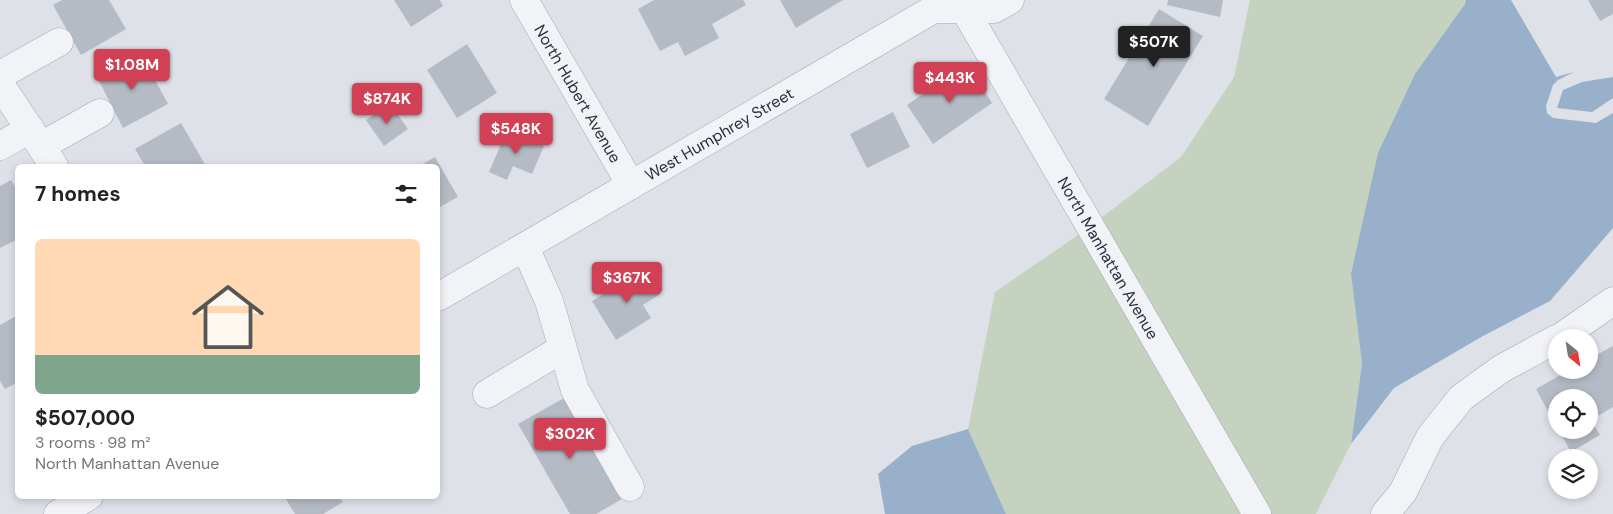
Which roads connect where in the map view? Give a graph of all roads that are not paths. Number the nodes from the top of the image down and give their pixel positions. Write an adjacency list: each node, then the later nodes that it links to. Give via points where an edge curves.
1 (524, 0): 10 (street, North Hubert Avenue)
2 (1010, 0): 3 (street, West Humphrey Street, via 994,9)
3 (962, 4): 10 (street, West Humphrey Street, via 934,9); 21 (street, North Manhattan Avenue)
4 (59, 42): 5 (street)
5 (0, 75)
6 (0, 84): 9 (street)
7 (100, 114): 9 (street)
8 (0, 146): 9 (street)
9 (41, 147)
10 (631, 186): 11 (street, West Humphrey Street)
11 (526, 247): 12 (street, West Humphrey Street); 16 (street, via 549,301)
12 (440, 296)
13 (1613, 301): 14 (street)
14 (1573, 329)
15 (1548, 344): 22 (street, via 1500,369 1461,398 1430,437 1403,492)
16 (562, 349): 17 (street); 18 (street, via 575,390)
17 (487, 394)
18 (630, 487)
19 (84, 499): 20 (street)
20 (58, 514)
21 (1257, 514)
22 (1385, 514)

